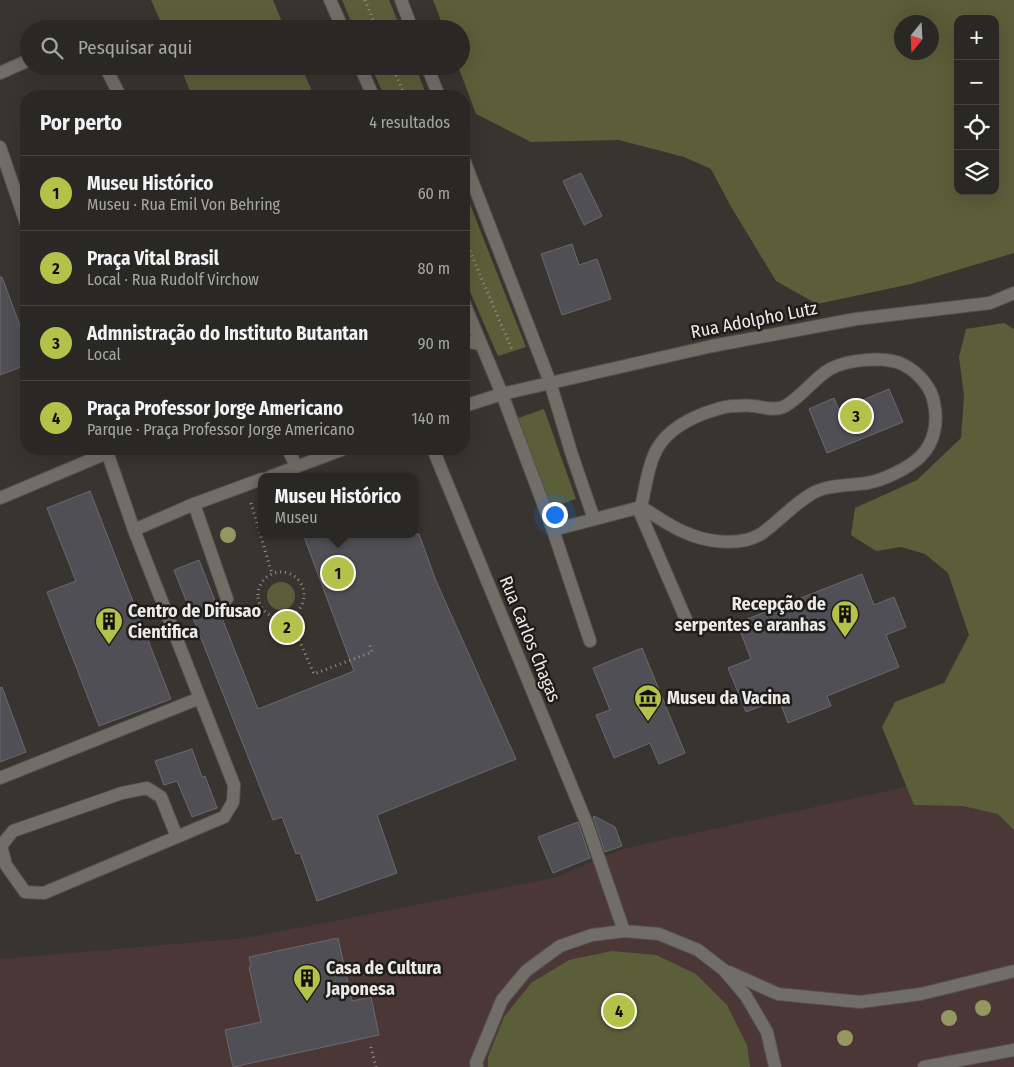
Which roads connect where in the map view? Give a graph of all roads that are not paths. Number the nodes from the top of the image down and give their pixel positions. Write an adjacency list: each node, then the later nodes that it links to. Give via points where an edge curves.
1 (330, 0): 3 (street)
2 (401, 0): 4 (street)
3 (339, 20)
4 (409, 20)
5 (20, 64): 6 (street)
6 (0, 73)
7 (110, 75): 10 (street)
8 (364, 75): 11 (street)
9 (431, 75): 12 (street)
10 (117, 90)
11 (370, 90)
12 (437, 90)
13 (0, 147): 15 (street)
14 (470, 175): 20 (street)
15 (20, 205)
16 (1014, 293): 20 (street, Rua Adolpho Lutz, via 990,303 856,319 712,346)
17 (470, 317): 19 (street)
18 (470, 342): 19 (street)
19 (482, 344): 21 (street)
20 (550, 382): 21 (street, Rua Adolpho Lutz); 34 (street)
21 (502, 394): 22 (street, Rua Adolpho Lutz); 36 (street)
22 (470, 404)
23 (97, 455): 31 (street)
24 (107, 455): 35 (street)
25 (291, 455): 28 (street)
26 (327, 455): 28 (street)
27 (435, 455): 43 (street, Rua Carlos Chagas, via 593,842)
28 (296, 466): 29 (street)
29 (279, 473)
30 (258, 481): 32 (street)
31 (0, 498)
32 (194, 504): 35 (street); 37 (street)
33 (640, 508): 33 (street, via 654,454 670,432 688,419 728,406 782,408 831,368 854,360 884,360 904,365 924,381 933,396 937,415 933,438 910,464 870,482 815,491 758,536 732,543 706,539 684,532); 34 (street); 38 (street)
34 (594, 519): 36 (street)
35 (134, 530): 40 (street)
36 (553, 530): 39 (street)
37 (227, 599)
38 (688, 624)
39 (590, 641)
40 (200, 698): 41 (street); 42 (street, via 234,785 233,802 224,817)
41 (0, 778)
42 (177, 837): 42 (street, via 161,797 147,788 122,793 13,831 1,846 6,865 25,892 44,893)
43 (624, 931): 44 (street, via 660,934 698,950); 47 (street, via 592,935 560,946 526,971 502,1000)
44 (724, 970): 45 (street, via 778,994 860,1002 921,994); 48 (street, via 746,996 768,1032)
45 (1014, 971)
46 (1014, 1050): 49 (street)
47 (475, 1066)
48 (776, 1067)
49 (924, 1067)

